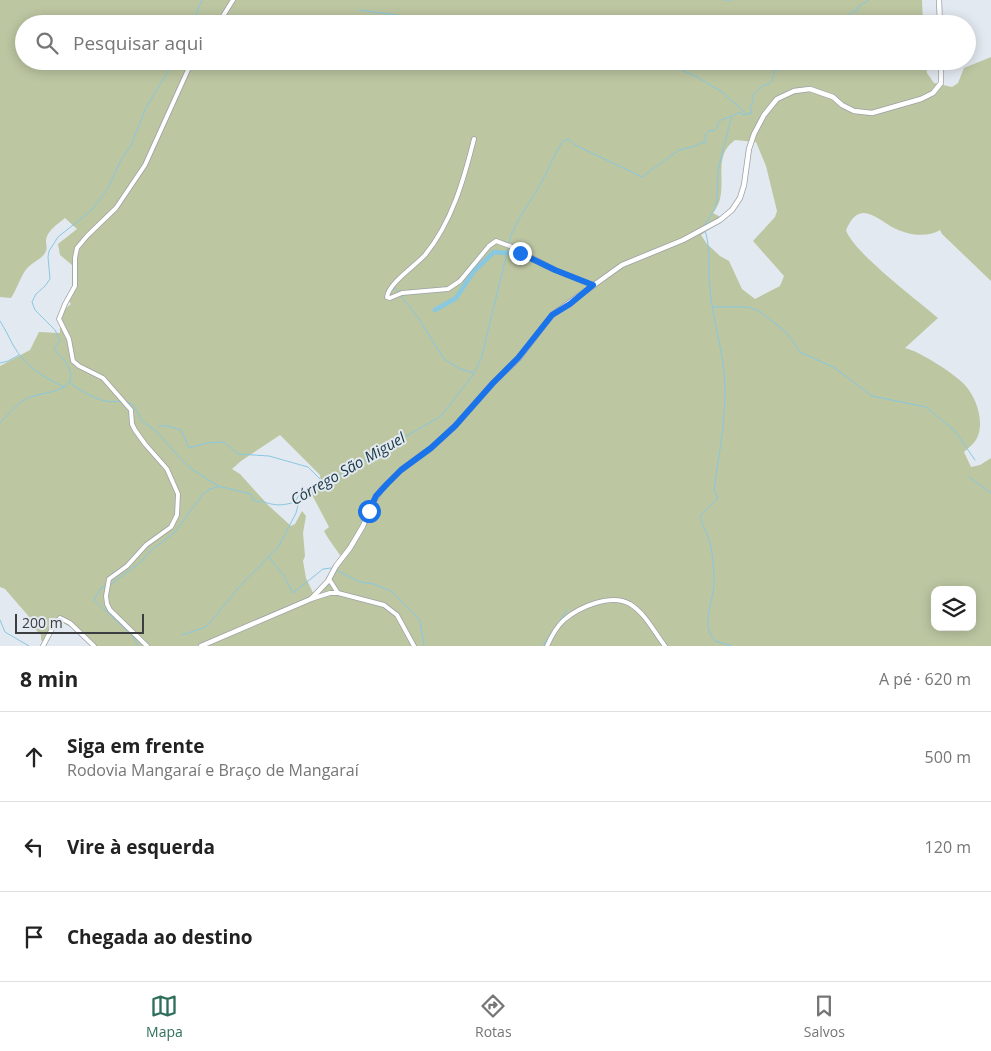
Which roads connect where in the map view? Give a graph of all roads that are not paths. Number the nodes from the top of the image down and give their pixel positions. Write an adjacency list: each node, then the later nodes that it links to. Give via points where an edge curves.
1 (233, 0): 3 (street)
2 (939, 0): 4 (street)
3 (224, 15)
4 (940, 15)
5 (188, 70): 14 (street, via 145,165 110,215 77,248 75,286 59,319 69,339 73,361 102,378 131,410 135,430 167,470 178,494 177,515 171,526 146,545 128,566 111,576 108,583 107,604 110,610)
6 (941, 70): 8 (street, via 941,83 933,93 872,113 854,111 833,97 810,89 784,94 770,107 754,134 744,185 732,210 691,235 629,262)
7 (474, 139): 8 (street, via 453,207 444,225 424,256 391,288 387,297 448,290 496,241)
8 (593, 285): 9 (street, via 552,315 518,358 455,426 387,484 373,502 354,541)
9 (329, 579): 10 (street); 11 (street)
10 (338, 593): 11 (street); 16 (street, via 388,607 400,620)
11 (311, 599): 15 (street)
12 (43, 646): 13 (street, via 60,618)
13 (94, 646)
14 (147, 646)
15 (201, 646)
16 (414, 646)
17 (547, 646): 18 (street, via 557,628 571,616 613,601 625,602 636,609)
18 (665, 646)

